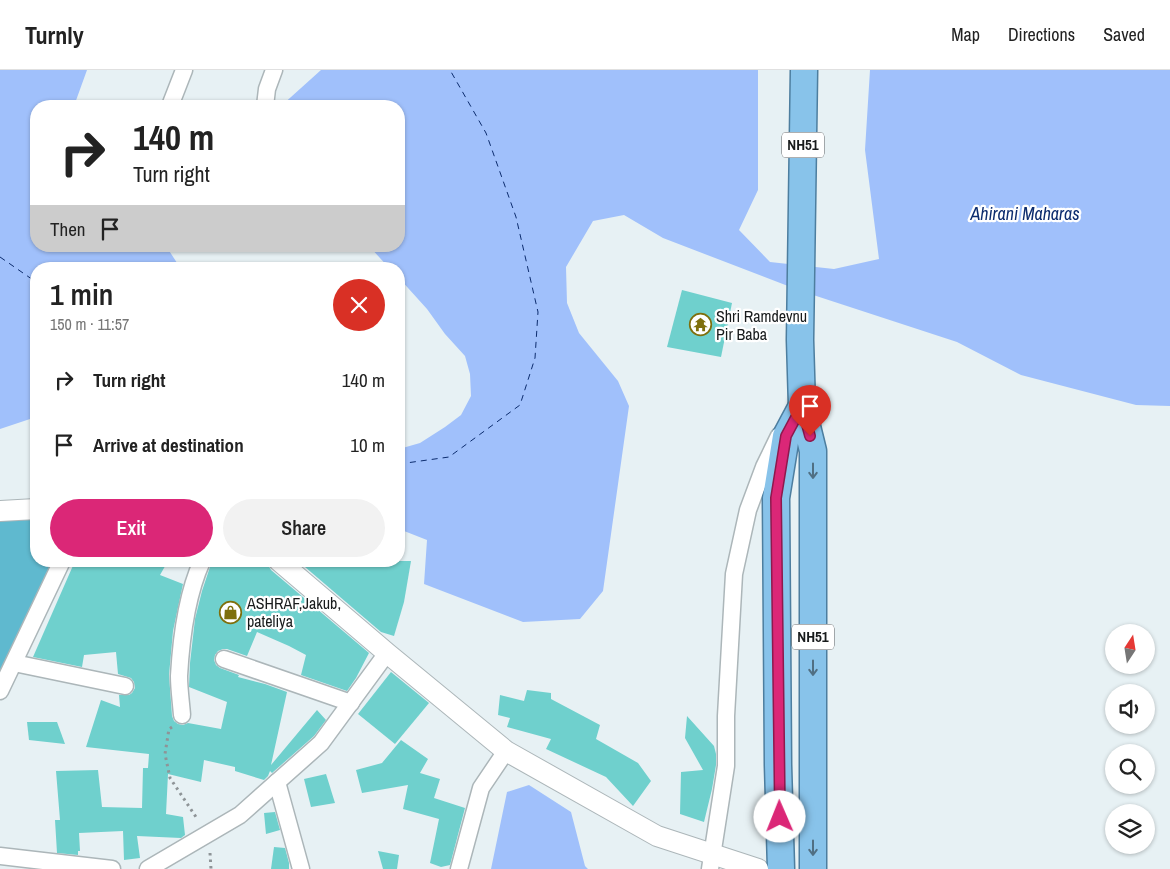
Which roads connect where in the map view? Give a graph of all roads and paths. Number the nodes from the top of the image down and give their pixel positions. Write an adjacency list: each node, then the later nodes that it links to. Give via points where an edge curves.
1 (184, 70): 4 (street)
2 (274, 70): 5 (street)
3 (804, 70): 6 (highway, NH51)
4 (172, 100)
5 (265, 100)
6 (802, 406): 23 (street, via 782,431 764,467 748,510 734,574 726,766); 30 (highway, NH51, via 786,436 776,498); 31 (highway, NH51, one-way to 31, via 813,451)
7 (30, 508): 8 (street)
8 (0, 511)
9 (59, 567): 14 (street)
10 (199, 567): 18 (street, via 185,622 179,678)
11 (286, 567): 12 (street)
12 (387, 653): 17 (street); 19 (street)
13 (224, 659): 17 (street)
14 (14, 662): 15 (street); 16 (street)
15 (125, 686)
16 (0, 691)
17 (351, 703): 20 (street, via 321,744)
18 (182, 715): 21 (path, via 169,729 165,754 168,770 170,778)
19 (506, 751): 23 (street, via 657,836); 28 (street, via 481,788)
20 (278, 782): 21 (street, via 240,815); 27 (street)
21 (208, 834): 25 (street); 26 (path)
22 (0, 856): 24 (street)
23 (711, 861): 29 (street)
24 (112, 869)
25 (148, 869)
26 (211, 869)
27 (301, 869)
28 (459, 869)
29 (758, 869)
30 (781, 869)
31 (813, 869)

